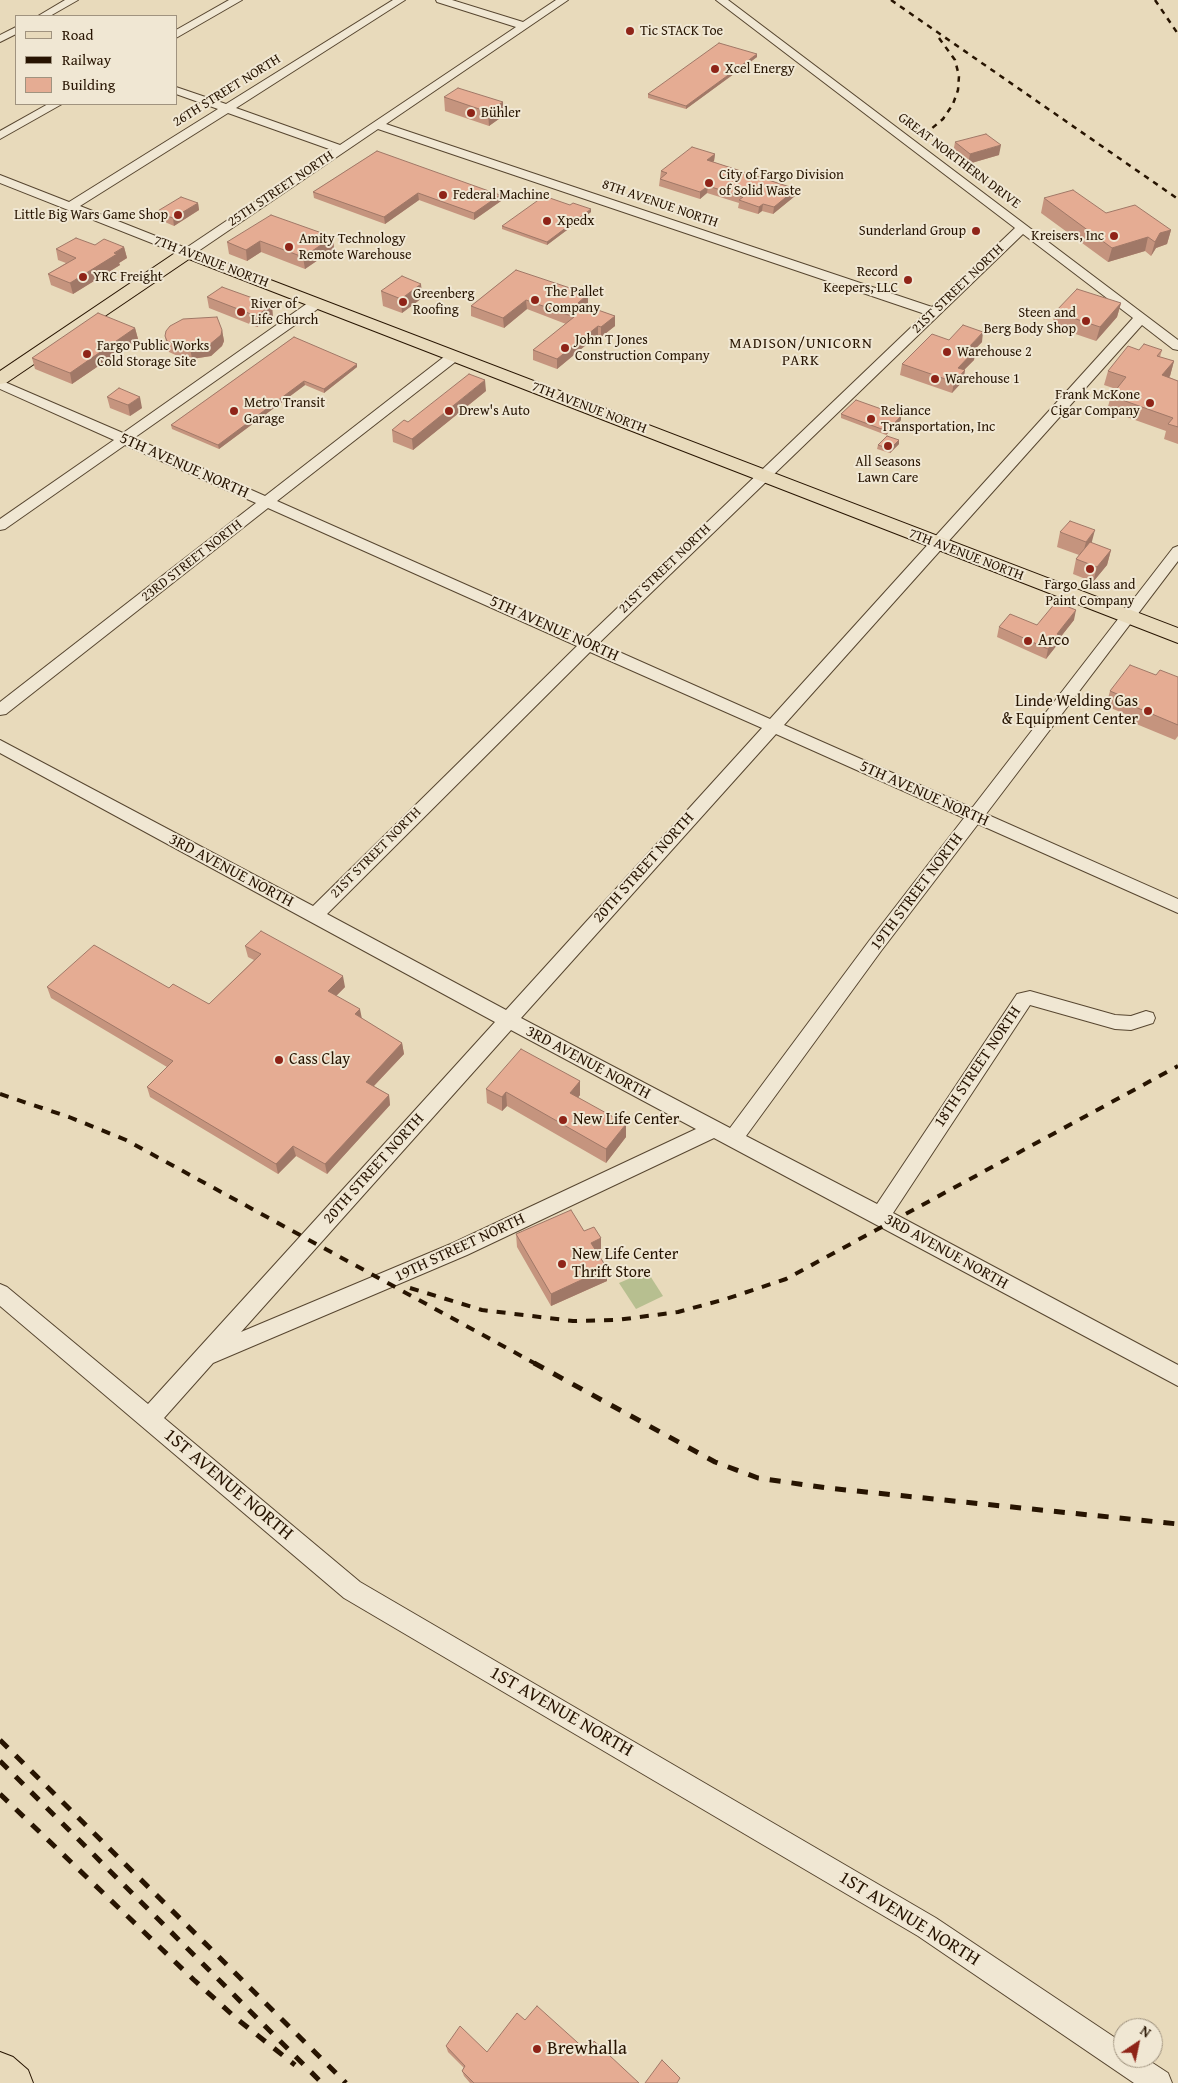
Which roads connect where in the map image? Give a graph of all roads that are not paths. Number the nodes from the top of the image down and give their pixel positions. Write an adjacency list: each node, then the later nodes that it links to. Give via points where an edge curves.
1 (73, 0): 7 (street)
2 (237, 0): 11 (street)
3 (400, 0): 15 (street, 26TH STREET NORTH)
4 (441, 0): 8 (street)
5 (563, 0): 8 (street, 25TH STREET NORTH)
6 (721, 0): 21 (street, GREAT NORTHERN DRIVE)
7 (45, 15)
8 (524, 26): 16 (street, 25TH STREET NORTH)
9 (0, 27): 10 (street)
10 (15, 32): 12 (street)
11 (178, 34)
12 (0, 39)
13 (178, 91): 15 (street)
14 (54, 105): 17 (street)
15 (227, 108): 18 (street); 20 (street, 26TH STREET NORTH)
16 (377, 125): 18 (street, 25TH STREET NORTH); 24 (street, 8TH AVENUE NORTH)
17 (0, 136)
18 (341, 149): 22 (street, 25TH STREET NORTH)
19 (0, 179): 20 (street, 7TH AVENUE NORTH)
20 (70, 206): 22 (street, 7TH AVENUE NORTH)
21 (1022, 228): 24 (street, 21ST STREET NORTH); 25 (street, GREAT NORTHERN DRIVE)
22 (187, 253): 23 (main road, 7TH AVENUE NORTH); 28 (main road, 25TH STREET NORTH)
23 (317, 303): 27 (main road, 7TH AVENUE NORTH); 30 (street)
24 (933, 312): 31 (street, 21ST STREET NORTH)
25 (1141, 318): 26 (street, GREAT NORTHERN DRIVE); 34 (street, 20TH STREET NORTH)
26 (1178, 346)
27 (454, 356): 31 (main road, 7TH AVENUE NORTH); 32 (street, 23RD STREET NORTH)
28 (0, 379)
29 (0, 384): 30 (street, 5TH AVENUE NORTH)
30 (124, 439): 32 (street, 5TH AVENUE NORTH); 33 (street)
31 (762, 476): 34 (main road, 7TH AVENUE NORTH); 38 (street, 21ST STREET NORTH)
32 (267, 502): 38 (street, 5TH AVENUE NORTH); 39 (street, 23RD STREET NORTH)
33 (0, 526)
34 (937, 543): 36 (main road, 7TH AVENUE NORTH); 40 (street, 20TH STREET NORTH)
35 (1178, 551): 36 (street, 19TH STREET NORTH)
36 (1128, 617): 37 (main road, 7TH AVENUE NORTH); 42 (street, 19TH STREET NORTH)
37 (1178, 636)
38 (588, 644): 40 (street, 5TH AVENUE NORTH); 44 (street, 21ST STREET NORTH)
39 (0, 710)
40 (772, 726): 42 (street, 5TH AVENUE NORTH); 46 (street, 20TH STREET NORTH)
41 (0, 746): 44 (street, 3RD AVENUE NORTH)
42 (975, 816): 43 (street, 5TH AVENUE NORTH); 48 (street, 19TH STREET NORTH)
43 (1178, 906)
44 (314, 916): 46 (street, 3RD AVENUE NORTH)
45 (1146, 1018): 49 (street, 18TH STREET NORTH, via 1131,1023 1115,1022 1030,998 1024,1000)
46 (507, 1020): 47 (street, 3RD AVENUE NORTH); 51 (street, 20TH STREET NORTH)
47 (713, 1130): 48 (street, 3RD AVENUE NORTH); 51 (street, 19TH STREET NORTH, via 452,1253)
48 (732, 1140): 49 (street, 3RD AVENUE NORTH)
49 (880, 1216): 52 (street, 3RD AVENUE NORTH)
50 (0, 1293): 53 (street, 1ST AVENUE NORTH)
51 (204, 1358): 53 (street, 20TH STREET NORTH)
52 (1178, 1376)
53 (149, 1419): 56 (street, 1ST AVENUE NORTH, via 352,1590 928,1927)
54 (0, 2070): 55 (main road)
55 (15, 2083)
56 (1158, 2083)

